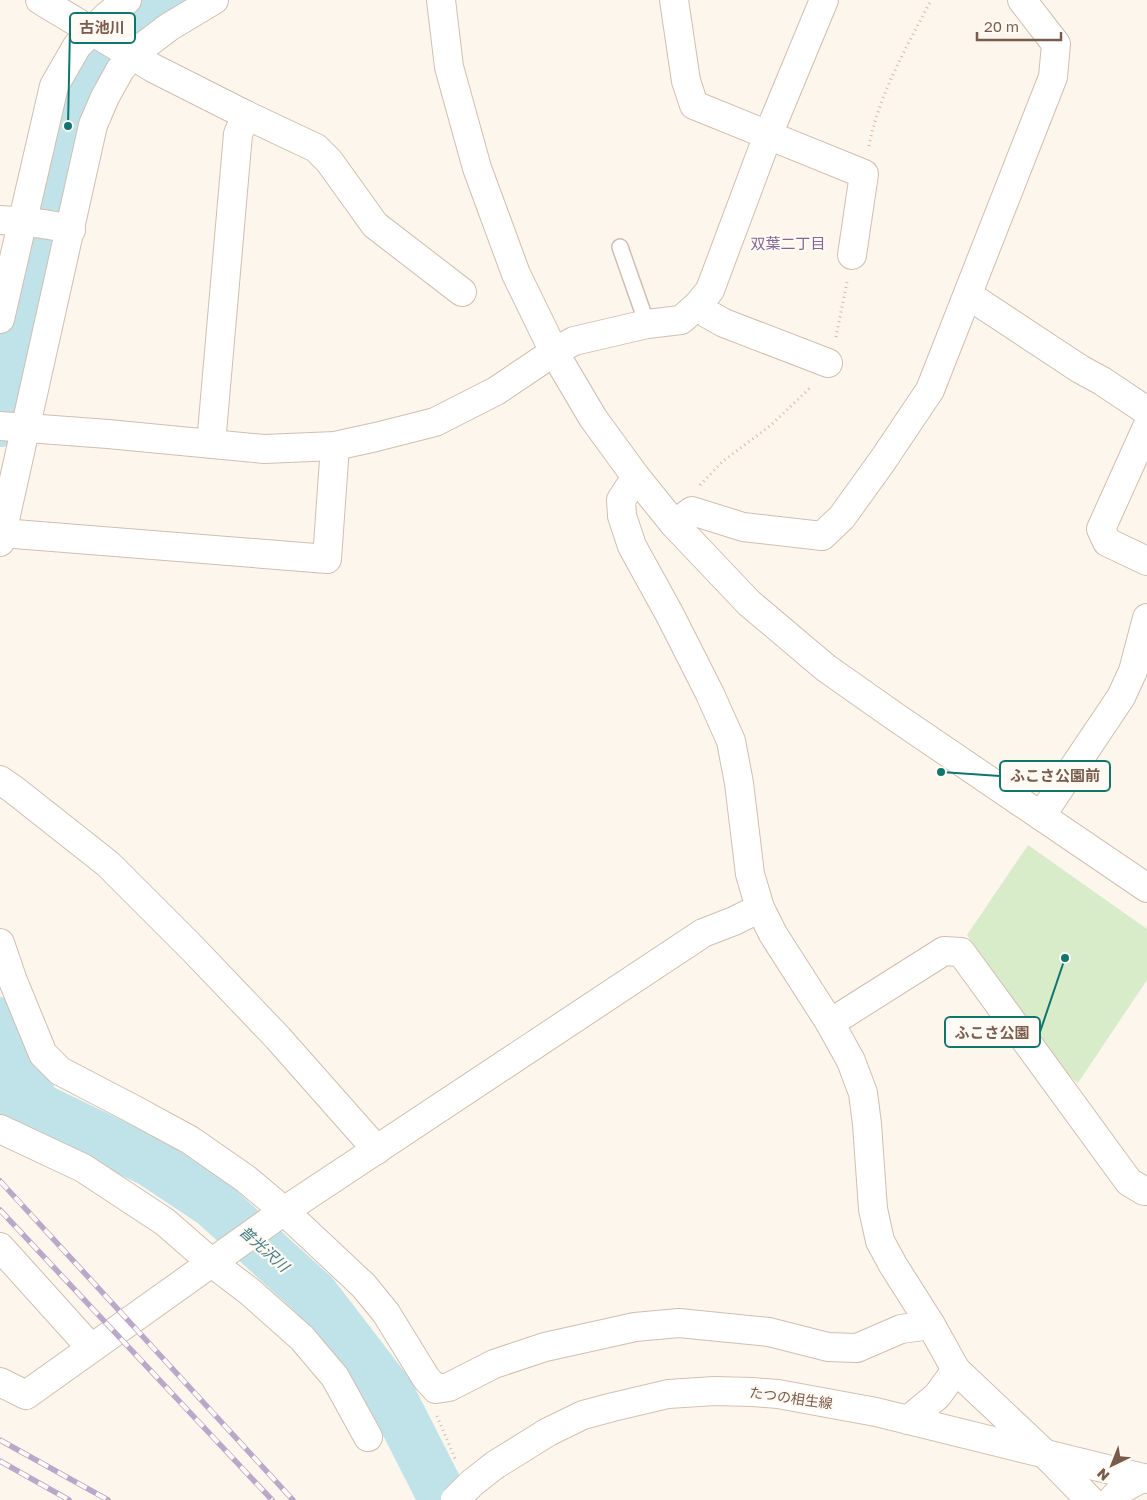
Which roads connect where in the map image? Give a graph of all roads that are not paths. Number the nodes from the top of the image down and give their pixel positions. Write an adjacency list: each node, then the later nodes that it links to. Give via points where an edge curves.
1 (40, 0): 8 (street)
2 (127, 0): 8 (street, via 106,16)
3 (214, 0): 8 (street, via 169,27)
4 (441, 0): 19 (street, via 449,66 477,168 516,274)
5 (674, 0): 10 (street, via 686,81 694,105)
6 (824, 0): 10 (street)
7 (1022, 0): 15 (street, via 1056,44 1053,77)
8 (111, 42): 9 (street, via 153,68); 11 (street, via 120,70 93,125); 11 (street, via 77,46 54,86)
9 (246, 115): 14 (street, via 316,148 376,225); 24 (street, via 238,134)
10 (768, 136): 13 (street, via 864,174); 16 (street, via 710,290)
11 (36, 224): 17 (street); 22 (street)
12 (620, 247): 18 (lane)
13 (852, 254)
14 (462, 292)
15 (968, 295): 21 (street); 27 (street, via 930,390 842,517 822,536)
16 (698, 305): 18 (street, via 681,320); 20 (street, via 724,323)
17 (0, 319)
18 (646, 324): 19 (street, via 574,341)
19 (554, 352): 25 (street, via 496,391 435,422); 26 (street, via 593,418)
20 (828, 363)
21 (1147, 411)
22 (13, 427): 24 (street); 28 (street)
23 (1147, 427): 29 (street, via 1101,529 1107,542)
24 (210, 444): 25 (street, via 264,449)
25 (336, 446): 28 (street, via 327,559)
26 (636, 476): 27 (street); 34 (street, via 621,500 622,516 632,546 670,615 731,741 750,874)
27 (683, 518): 32 (street, via 749,603 826,668)
28 (1, 538)
29 (1147, 561)
30 (1147, 618): 32 (street, via 1133,671 1121,697)
31 (0, 780): 39 (street, via 108,864 278,1038)
32 (1040, 816): 33 (street)
33 (1147, 888)
34 (760, 908): 37 (street); 39 (street, via 703,934)
35 (0, 943): 36 (street)
36 (7, 982): 41 (street, via 43,1054 60,1071 190,1140 246,1179)
37 (830, 1023): 40 (street, via 944,951 961,952 1129,1182); 44 (street, via 862,1093 873,1209 880,1241)
38 (0, 1129): 43 (street, via 83,1168)
39 (376, 1150): 41 (street)
40 (1147, 1191)
41 (278, 1216): 43 (street); 44 (street, via 364,1286 436,1388 449,1387 494,1364 545,1347 635,1327 680,1323 769,1332 828,1347 857,1348 901,1330)
42 (0, 1247): 45 (street)
43 (218, 1259): 45 (street); 49 (street, via 302,1338 335,1377)
44 (932, 1325): 46 (street)
45 (91, 1348): 47 (street, via 26,1395)
46 (956, 1370): 48 (street, via 937,1396); 50 (street)
47 (0, 1382)
48 (908, 1420): 50 (street, たつの相生線); 52 (street, たつの相生線, bridge, via 778,1394 715,1391 668,1394 583,1415 548,1432 494,1465)
49 (368, 1437)
50 (1045, 1454): 51 (street, たつの相生線); 53 (street)
51 (1144, 1478): 54 (street, via 1122,1489)
52 (455, 1500)
53 (1090, 1500)
54 (1112, 1500)

